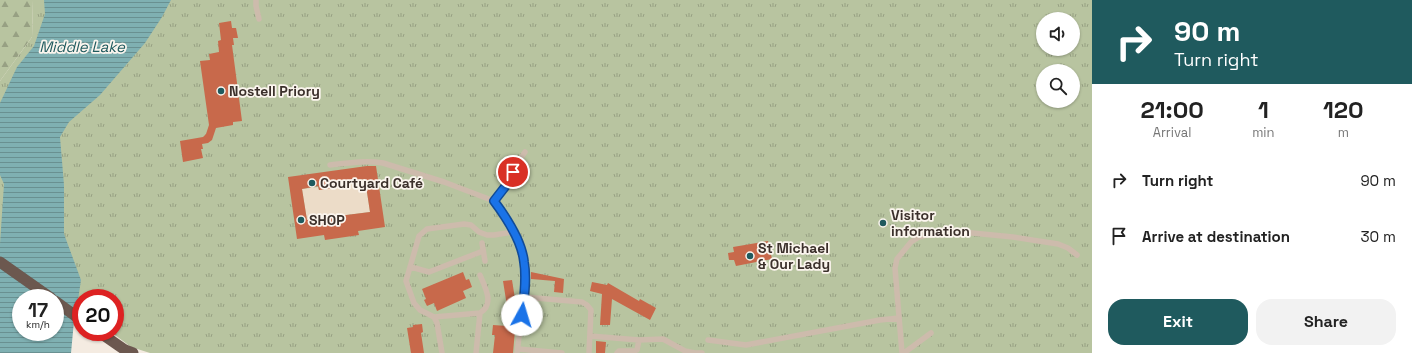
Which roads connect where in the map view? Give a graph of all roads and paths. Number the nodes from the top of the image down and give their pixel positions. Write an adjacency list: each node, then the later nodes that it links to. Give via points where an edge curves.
1 (256, 0): 2 (lane)
2 (259, 19)
3 (525, 152): 5 (lane, via 508,183)
4 (330, 165): 5 (lane, via 354,162 383,164 444,182)
5 (494, 201): 6 (lane)
6 (513, 232): 12 (lane, via 488,235 468,224 427,229 419,236); 15 (lane, via 524,261)
7 (482, 243): 8 (lane)
8 (483, 251): 10 (lane); 12 (lane, via 429,272)
9 (1077, 255): 18 (lane, via 1058,244 1014,237 952,231 923,235 911,242 897,259 895,268)
10 (485, 260)
11 (0, 262): 14 (highway)
12 (411, 267): 17 (lane, via 406,281 414,303 420,310)
13 (480, 275): 16 (lane, via 489,303)
14 (38, 289)
15 (524, 297): 20 (lane, via 587,304 591,310); 24 (lane)
16 (480, 313): 17 (lane); 27 (lane)
17 (434, 317): 26 (lane)
18 (899, 318): 22 (lane, via 746,345); 32 (lane)
19 (931, 333): 32 (lane)
20 (590, 336): 21 (lane); 29 (lane)
21 (639, 340): 30 (lane, via 634,352 620,350); 31 (lane, via 663,339 685,351)
22 (708, 340)
23 (112, 341): 25 (highway)
24 (518, 351): 28 (lane)
25 (133, 353)
26 (442, 353)
27 (476, 353)
28 (562, 353)
29 (589, 353)
30 (617, 353)
31 (702, 353)
32 (903, 353)

